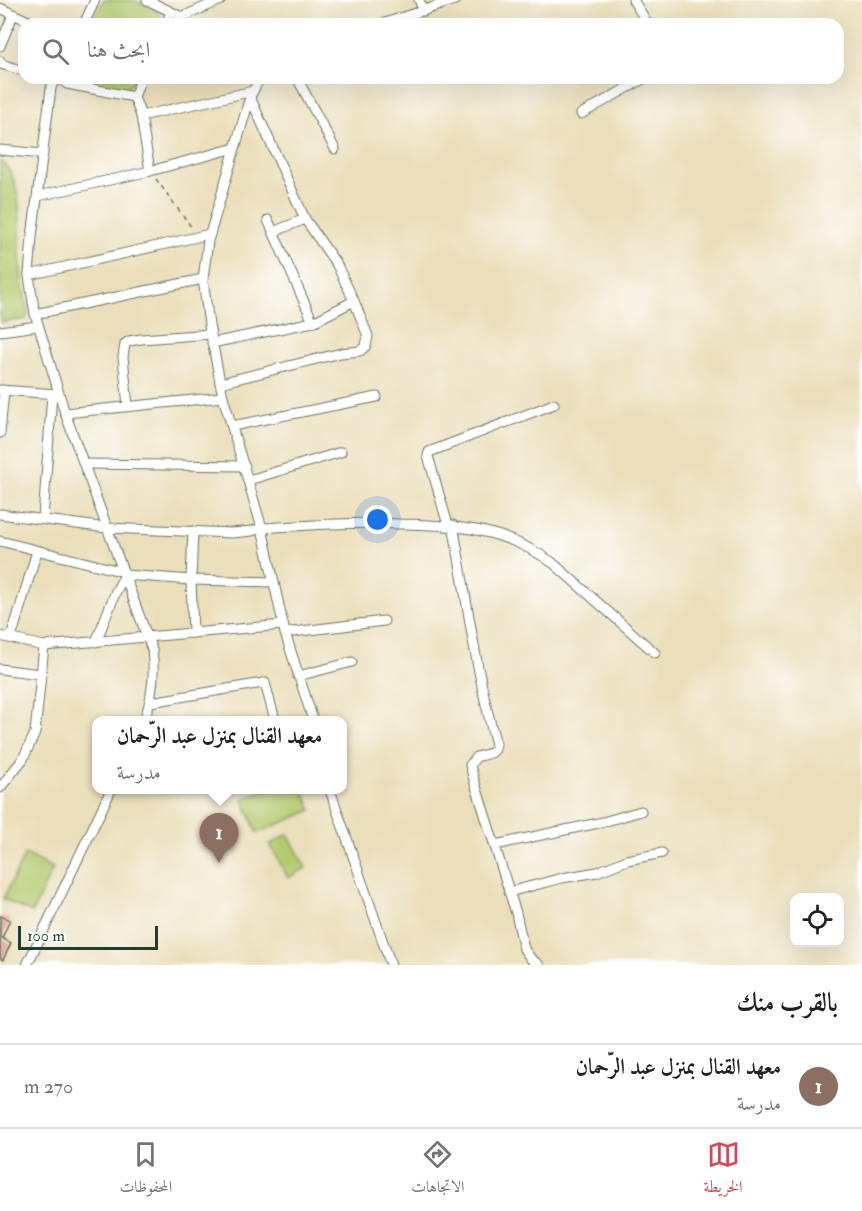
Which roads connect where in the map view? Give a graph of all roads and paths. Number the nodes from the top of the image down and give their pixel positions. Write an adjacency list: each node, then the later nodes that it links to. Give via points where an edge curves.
1 (95, 0): 12 (street)
2 (147, 0): 9 (street)
3 (221, 0): 9 (street, via 182,17)
4 (419, 0): 8 (street)
5 (455, 0): 8 (street)
6 (633, 0): 15 (street)
7 (0, 8): 10 (street)
8 (424, 11): 14 (street)
9 (171, 12): 13 (street)
10 (13, 15): 11 (street); 16 (street)
11 (20, 18)
12 (87, 18)
13 (168, 18)
14 (401, 18)
15 (644, 18)
16 (0, 46)
17 (0, 61): 18 (street)
18 (18, 69)
19 (53, 84): 32 (street)
20 (67, 84): 26 (street)
21 (139, 84): 26 (street)
22 (257, 84): 25 (street)
23 (300, 84): 30 (street)
24 (634, 84): 27 (street)
25 (252, 94): 28 (street); 29 (street); 35 (street)
26 (134, 97): 28 (street)
27 (581, 114)
28 (141, 116): 33 (street)
29 (235, 148): 33 (street); 38 (street)
30 (335, 149)
31 (0, 150): 32 (street)
32 (43, 154): 34 (street)
33 (150, 171): 34 (street); 39 (path)
34 (38, 196): 40 (street)
35 (305, 219): 37 (street); 42 (street, via 337,265)
36 (268, 220): 37 (street)
37 (273, 232): 44 (street)
38 (210, 234): 39 (street); 41 (street)
39 (198, 236): 40 (street)
40 (29, 275): 43 (street)
41 (202, 279): 43 (street); 47 (street)
42 (354, 300): 44 (street); 48 (street, via 368,336 360,351)
43 (35, 314): 45 (street)
44 (312, 322): 47 (street)
45 (38, 326): 46 (street); 50 (street)
46 (0, 331)
47 (211, 339): 48 (street); 54 (street, via 141,339 125,344 123,366)
48 (220, 383): 51 (street)
49 (2, 390): 50 (street); 57 (street)
50 (55, 394): 55 (street); 63 (street)
51 (223, 397): 54 (street); 56 (street)
52 (376, 397): 56 (street)
53 (554, 404): 64 (street, via 429,452)
54 (128, 406): 55 (street)
55 (65, 413): 59 (street)
56 (232, 426): 60 (street)
57 (0, 433)
58 (341, 452): 61 (street)
59 (84, 464): 60 (street); 65 (street)
60 (245, 466): 61 (street)
61 (249, 480): 66 (street)
62 (0, 514): 63 (street)
63 (43, 519): 65 (street)
64 (451, 525): 66 (street, via 363,523); 81 (street, via 490,532 536,550); 94 (street, via 483,699 496,744 495,749 476,757 470,765)
65 (107, 528): 67 (street); 70 (street)
66 (262, 528): 67 (street, via 232,533); 72 (street)
67 (193, 531): 71 (street)
68 (0, 542): 69 (street)
69 (38, 551): 70 (street); 78 (street)
70 (124, 574): 71 (street); 77 (street); 79 (street)
71 (191, 580): 72 (street); 75 (street)
72 (273, 582): 74 (street)
73 (384, 621): 74 (street)
74 (284, 629): 75 (street); 85 (street)
75 (193, 633): 77 (street)
76 (0, 636): 78 (street)
77 (149, 637): 79 (street); 86 (street, via 154,666)
78 (11, 638): 80 (street)
79 (96, 642): 80 (street)
80 (44, 646): 84 (street)
81 (655, 653)
82 (352, 662): 85 (street)
83 (0, 669): 84 (street)
84 (40, 675): 90 (street, via 35,733 23,759)
85 (298, 676): 89 (street)
86 (151, 702): 87 (street); 88 (street, via 265,683)
87 (146, 716)
88 (273, 716)
89 (312, 716)
90 (0, 788)
91 (109, 794): 97 (street)
92 (332, 794): 98 (street)
93 (641, 811): 94 (street)
94 (495, 845): 96 (street)
95 (662, 853): 96 (street)
96 (509, 892): 99 (street, via 524,949)
97 (27, 965)
98 (391, 965)
99 (539, 965)

